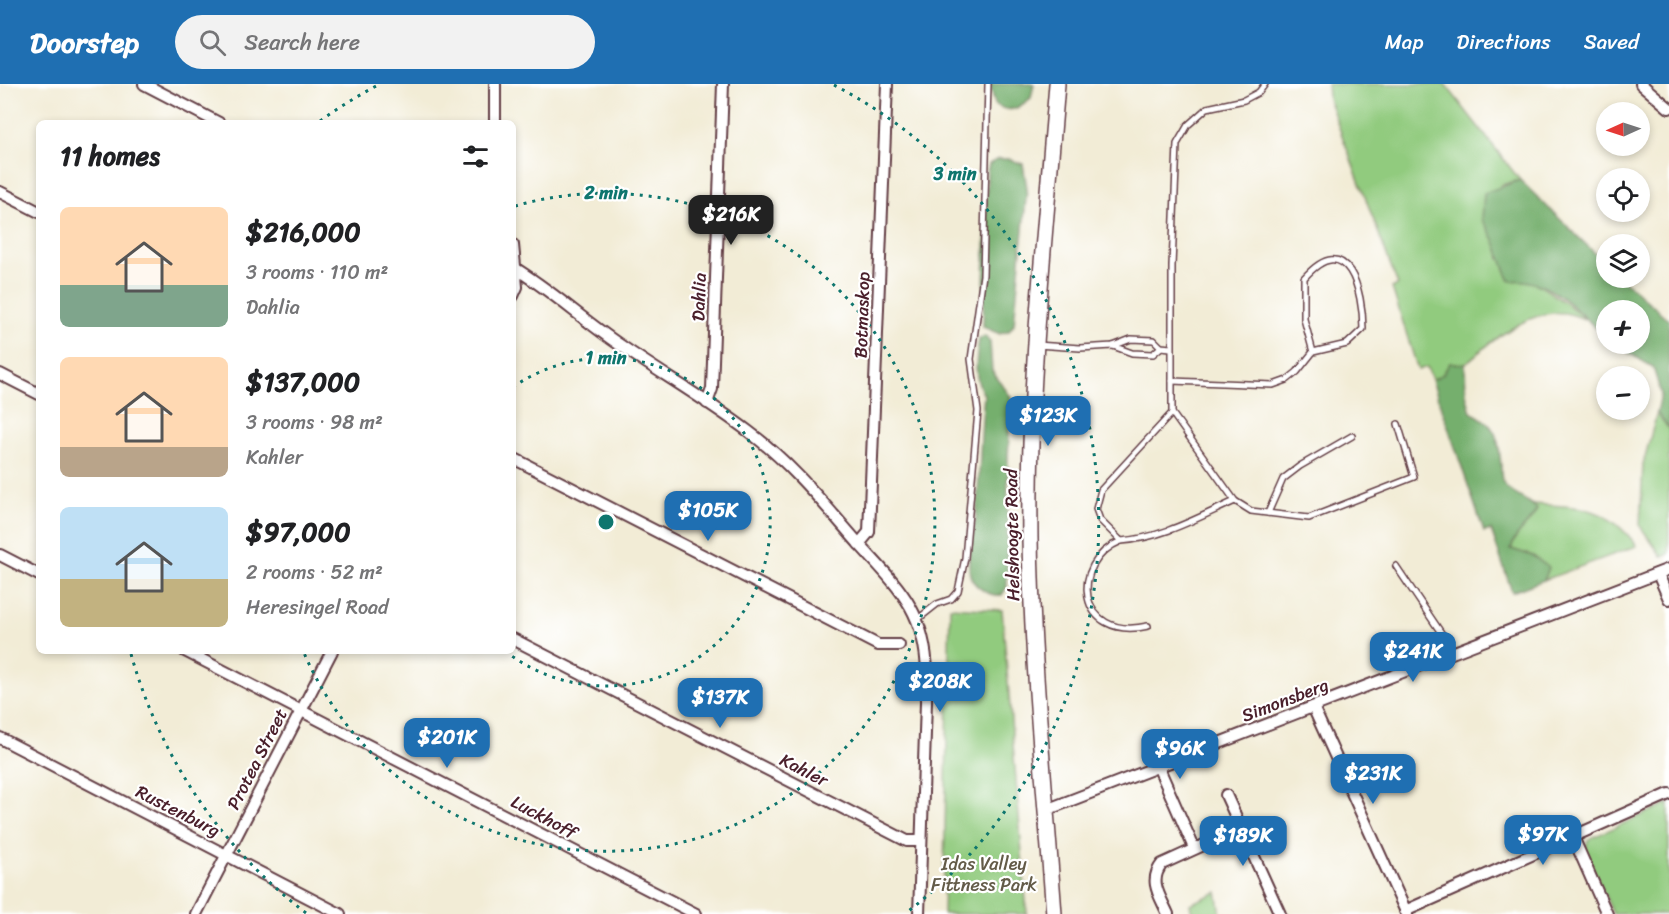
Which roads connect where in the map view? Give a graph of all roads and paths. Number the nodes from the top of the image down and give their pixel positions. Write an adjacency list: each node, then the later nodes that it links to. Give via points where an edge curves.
1 (144, 84): 10 (street)
2 (495, 84): 11 (street)
3 (723, 84): 23 (street, Dahlia, via 712,389)
4 (887, 84): 31 (street, Botmaskop, via 869,532)
5 (988, 84): 38 (lane, via 983,275 971,359 978,411 965,558 958,591)
6 (1057, 84): 15 (main road, Helshoogte Road)
7 (1265, 84): 18 (lane, via 1244,100 1207,108 1188,125 1178,144)
8 (1641, 84): 9 (street)
9 (1669, 108)
10 (213, 120)
11 (495, 120)
12 (0, 192): 13 (street)
13 (36, 210)
14 (516, 269): 23 (street)
15 (1036, 345): 16 (lane); 51 (main road, Helshoogte Road, via 1030,537)
16 (1113, 346): 17 (lane, via 1132,353 1153,354); 17 (lane, via 1131,339 1154,340)
17 (1161, 347): 18 (lane)
18 (1171, 348): 21 (lane)
19 (1313, 352): 19 (lane, via 1347,344 1363,329 1357,279 1346,264 1330,260 1313,267 1304,278 1304,319); 21 (lane, via 1297,372 1274,385)
20 (0, 374): 22 (street)
21 (1172, 381): 24 (lane)
22 (36, 392)
23 (707, 403): 31 (street, via 780,458)
24 (1172, 412): 28 (lane); 30 (lane, via 1101,490 1096,509 1100,520)
25 (1398, 424): 29 (lane, via 1414,477 1309,518)
26 (1352, 436): 29 (lane, via 1283,479)
27 (516, 460): 41 (street, via 878,645)
28 (1234, 501): 29 (lane, via 1251,511); 30 (lane, via 1166,533)
29 (1268, 513)
30 (1121, 541): 39 (lane, via 1105,550 1090,571 1087,590 1092,609 1117,629)
31 (859, 544): 38 (street, via 889,577)
32 (0, 555): 35 (street)
33 (1396, 566): 42 (lane)
34 (1669, 569): 36 (street, Simonsberg)
35 (36, 573)
36 (1658, 574): 37 (street); 42 (street, Simonsberg)
37 (1669, 599)
38 (918, 619): 54 (street, via 927,648)
39 (1148, 626)
40 (516, 641): 54 (street, Kahler, via 907,841)
41 (899, 645)
42 (1454, 652): 45 (street, Simonsberg)
43 (191, 654): 46 (street, Luckhoff)
44 (330, 654): 46 (street, Protea Street)
45 (1313, 707): 48 (street, Simonsberg); 57 (street)
46 (300, 711): 56 (street, Protea Street); 60 (street, Luckhoff)
47 (0, 738): 56 (street, Rustenburg)
48 (1158, 766): 51 (street, Simonsberg); 55 (street)
49 (1669, 794): 53 (street)
50 (1226, 795): 52 (street)
51 (1046, 810): 62 (main road, Helshoogte Road)
52 (1241, 828): 55 (street); 64 (street)
53 (1574, 837): 57 (street); 65 (street)
54 (921, 841): 61 (street)
55 (1194, 848): 63 (street, via 1162,864 1155,872 1154,880)
56 (226, 855): 58 (street, Protea Street); 59 (street, Rustenburg)
57 (1406, 912)
58 (196, 914)
59 (340, 914)
60 (696, 914)
61 (919, 914)
62 (1054, 914)
63 (1168, 914)
64 (1280, 914)
65 (1607, 914)

